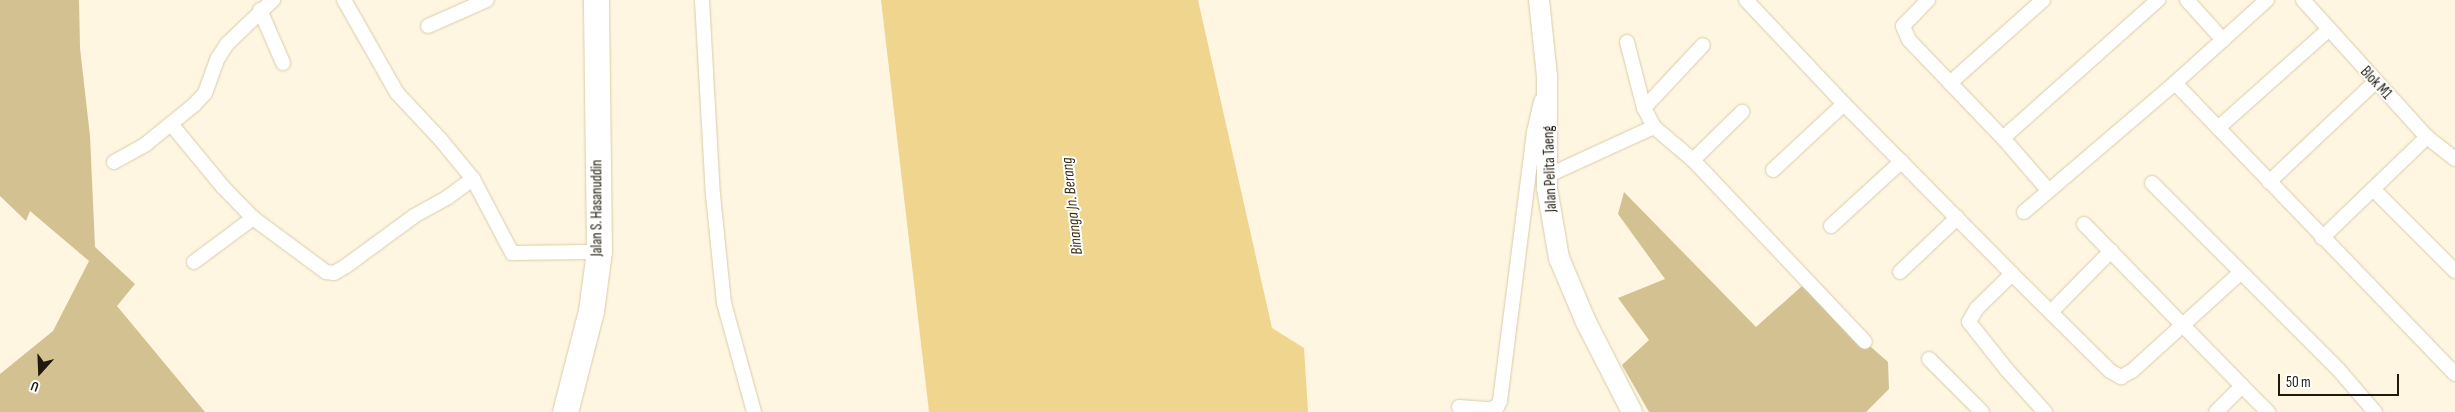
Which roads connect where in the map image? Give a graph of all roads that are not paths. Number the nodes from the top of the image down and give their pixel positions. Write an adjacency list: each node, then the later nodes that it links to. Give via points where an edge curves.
1 (273, 0): 15 (street)
2 (344, 0): 40 (street, via 397,94)
3 (487, 0): 16 (street)
4 (582, 0): 52 (highway, Jalan S. Hasanuddin)
5 (596, 0): 67 (highway, Jalan S. Hasanuddin, via 599,251 591,311)
6 (702, 0): 68 (street, via 713,195 724,303)
7 (1539, 0): 22 (street, Jalan Pelita Taeng)
8 (1746, 0): 26 (street)
9 (1928, 0): 24 (street, via 1911,15 1903,28 1909,40)
10 (2043, 0): 24 (street)
11 (2158, 0): 33 (street)
12 (2187, 0): 18 (street)
13 (2267, 0): 18 (street)
14 (2302, 0): 17 (street, Blok M1)
15 (260, 10): 21 (street); 29 (street, via 218,58 205,93)
16 (428, 26)
17 (2328, 30): 23 (street, Blok M1); 31 (street)
18 (2222, 40): 25 (street)
19 (1627, 42): 27 (street)
20 (1703, 45): 27 (street)
21 (283, 63)
22 (1547, 76): 39 (street, Jalan Pelita Taeng); 64 (street, via 1534,132 1500,401 1497,407 1490,409)
23 (2375, 82): 32 (street, Blok M1); 41 (street)
24 (1950, 83): 33 (street)
25 (2175, 83): 31 (street); 44 (street)
26 (1844, 104): 36 (street); 38 (street)
27 (1644, 108): 30 (street)
28 (1742, 112): 35 (street)
29 (171, 124): 37 (street, via 146,144); 46 (street)
30 (1654, 127): 35 (street); 39 (street)
31 (2218, 128): 41 (street)
32 (2427, 137): 34 (street, Blok M1); 43 (street)
33 (2003, 138): 44 (street)
34 (2455, 159)
35 (1693, 160): 60 (street)
36 (1902, 161): 47 (street); 49 (street)
37 (114, 162)
38 (1774, 170)
39 (1549, 175): 69 (street, Jalan Pelita Taeng, via 1547,188 1558,258)
40 (473, 179): 46 (street, via 334,273 306,260); 52 (street, via 512,253)
41 (2269, 182): 50 (street)
42 (2152, 183): 56 (street)
43 (2373, 189): 50 (street); 54 (street)
44 (2048, 190): 45 (street)
45 (2024, 212)
46 (253, 218): 53 (street)
47 (1957, 218): 55 (street); 57 (street)
48 (2084, 224): 51 (street)
49 (1831, 226)
50 (2322, 238): 62 (street)
51 (2111, 251): 58 (street); 59 (street)
52 (587, 252): 66 (highway, Jalan S. Hasanuddin, via 582,309)
53 (194, 262)
54 (2455, 271)
55 (1900, 272)
56 (2241, 272): 59 (street); 73 (street, via 2338,369)
57 (2012, 274): 58 (street); 70 (street, via 1977,308 1969,322)
58 (2051, 312): 59 (street, via 2110,371 2121,377 2132,371)
59 (2183, 324): 63 (street)
60 (1865, 342)
61 (1929, 359): 65 (street)
62 (2455, 374)
63 (2242, 386): 71 (street); 72 (street)
64 (1460, 407)
65 (1975, 410)
66 (556, 412)
67 (565, 412)
68 (754, 412)
69 (1632, 412)
70 (2045, 412)
71 (2216, 412)
72 (2268, 412)
73 (2374, 412)

